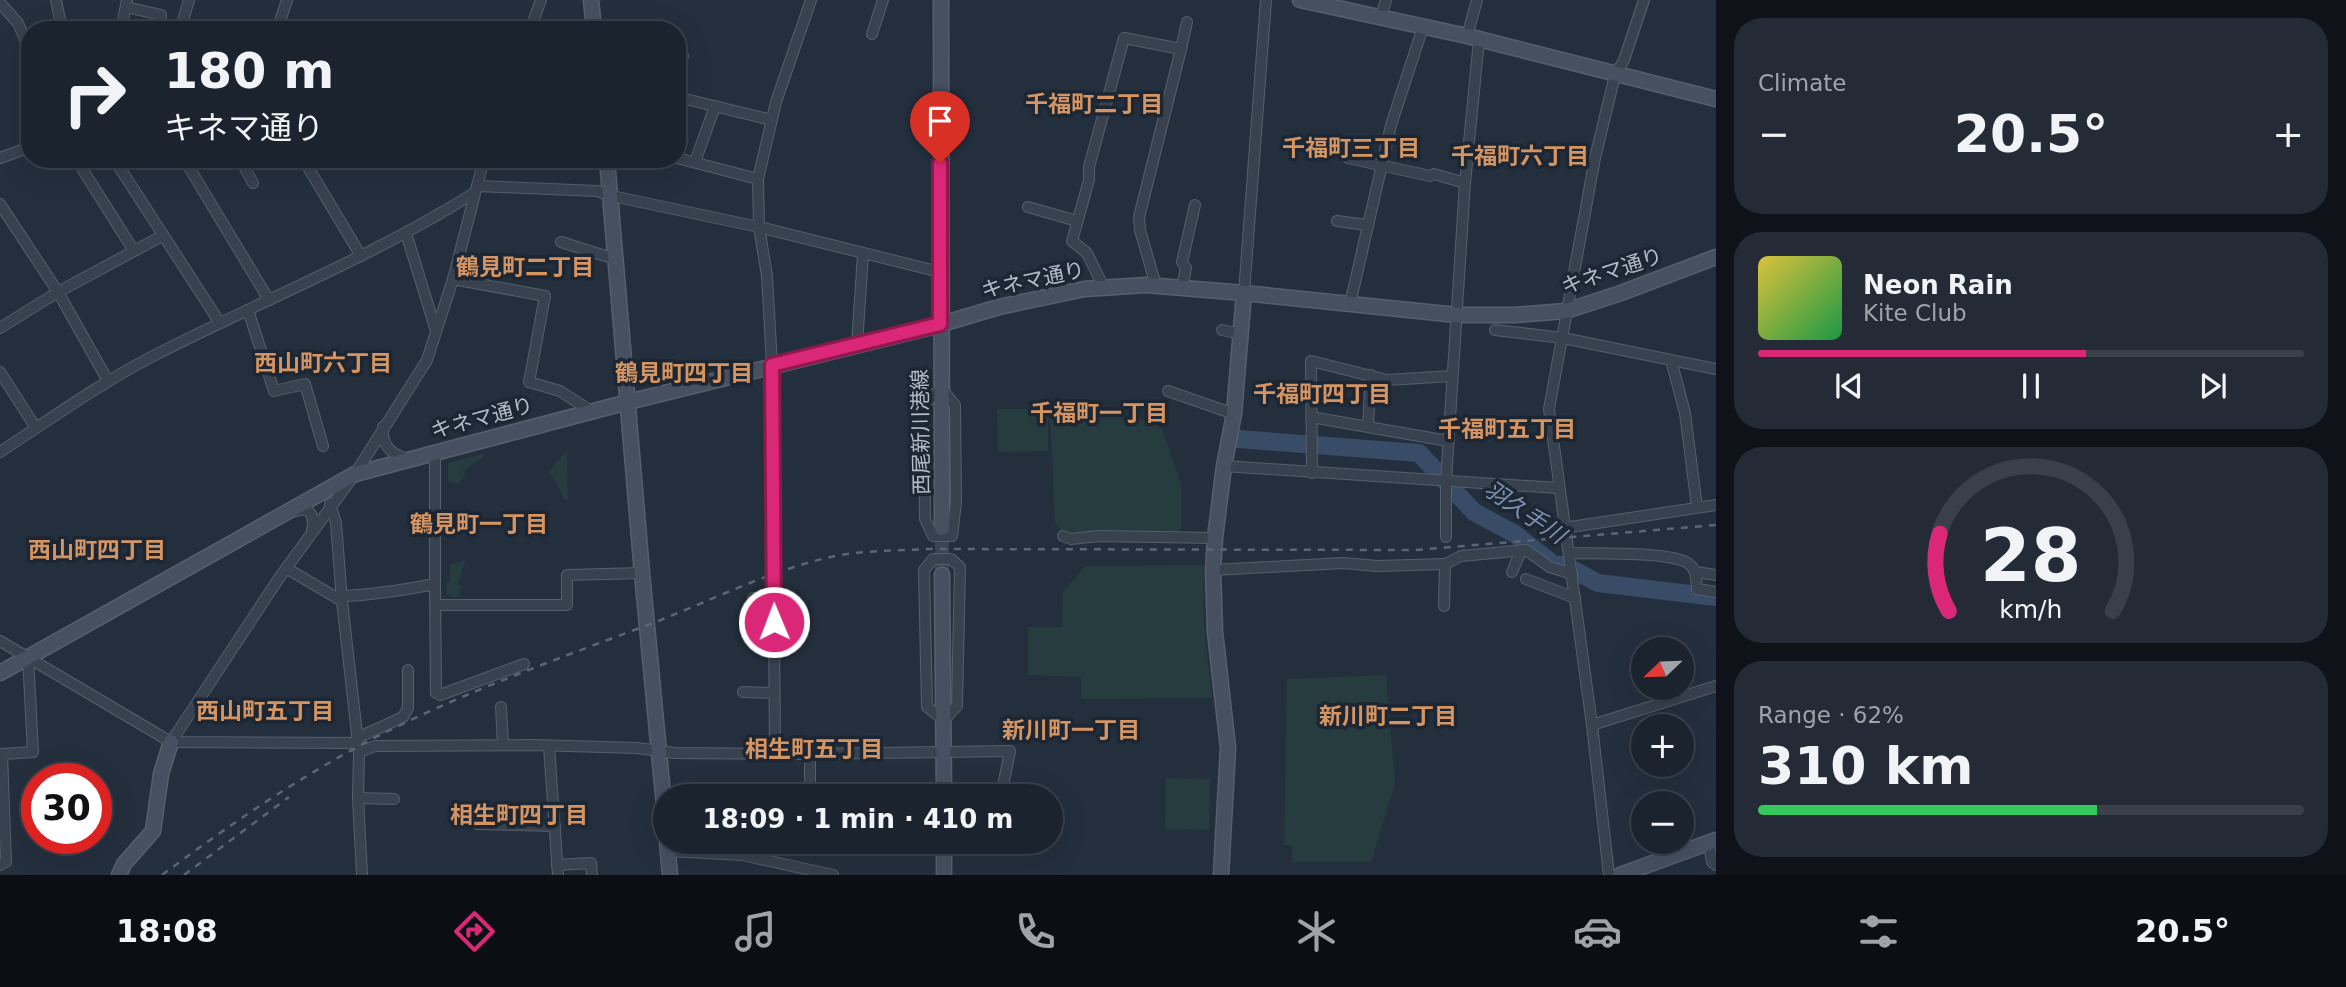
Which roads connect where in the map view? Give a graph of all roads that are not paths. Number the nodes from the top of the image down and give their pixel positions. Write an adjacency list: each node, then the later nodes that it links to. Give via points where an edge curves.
1 (56, 0): 18 (street)
2 (189, 0): 20 (street)
3 (287, 0): 21 (street)
4 (541, 0): 22 (street)
5 (591, 0): 23 (street)
6 (811, 0): 34 (street)
7 (883, 0): 27 (street)
8 (941, 0): 68 (street, 西尾新川港線)
9 (1266, 0): 74 (street)
10 (1300, 0): 17 (street)
11 (1386, 0): 17 (street)
12 (1477, 0): 28 (street)
13 (1644, 0): 30 (street)
14 (0, 3): 16 (street)
15 (126, 4): 19 (street, via 161,15)
16 (5, 14): 26 (street)
17 (1381, 17): 25 (street)
18 (60, 21)
19 (160, 21)
20 (183, 21)
21 (280, 21)
22 (533, 21)
23 (593, 21)
24 (1187, 22): 29 (street)
25 (1423, 27): 28 (street); 40 (street)
26 (21, 30)
27 (872, 34)
28 (1473, 38): 30 (street); 50 (street)
29 (1181, 49): 56 (street, via 1124,38); 70 (street, via 1139,217)
30 (1615, 75): 32 (street); 78 (street)
31 (686, 99): 33 (street)
32 (1716, 99)
33 (715, 106): 34 (street); 39 (street)
34 (772, 120): 48 (street)
35 (21, 150): 36 (street)
36 (0, 158)
37 (1348, 158): 40 (street)
38 (686, 160): 39 (street)
39 (695, 162): 48 (street)
40 (1381, 164): 50 (street); 58 (street)
41 (82, 168): 63 (street)
42 (120, 168): 61 (street)
43 (189, 168): 75 (street)
44 (245, 168): 49 (street)
45 (308, 168): 65 (street)
46 (482, 168): 51 (street)
47 (608, 168): 52 (street)
48 (758, 179): 59 (street)
49 (253, 183)
50 (1465, 183): 79 (street)
51 (476, 189): 52 (street, via 597,191); 60 (street); 69 (street)
52 (612, 196): 59 (street); 67 (street)
53 (0, 204): 73 (street)
54 (1195, 205): 72 (street, via 1182,262 1186,268)
55 (1028, 207): 56 (street)
56 (1077, 221): 71 (street, via 1072,241 1087,253)
57 (1336, 221): 58 (street)
58 (1367, 225): 76 (street)
59 (759, 227): 64 (street); 90 (street)
60 (406, 233): 65 (street); 85 (street)
61 (162, 236): 63 (street); 80 (street)
62 (561, 242): 67 (street)
63 (134, 251): 73 (street)
64 (863, 254): 68 (street); 88 (street)
65 (361, 256): 75 (street)
66 (1716, 257): 78 (street, キネマ通り)
67 (615, 259): 98 (street)
68 (940, 272): 81 (street, 西尾新川港線)
69 (453, 279): 85 (street); 99 (street, via 545,296 529,382 560,391)
70 (1156, 286): 71 (street, キネマ通り); 72 (street, キネマ通り)
71 (1104, 288): 81 (street, キネマ通り, via 999,307)
72 (1182, 288): 74 (street, キネマ通り)
73 (58, 292): 82 (street); 95 (street)
74 (1244, 293): 76 (street, キネマ通り); 86 (street)
75 (269, 300): 77 (street)
76 (1350, 304): 79 (street, キネマ通り)
77 (248, 310): 80 (street); 106 (street, via 274,391 305,383)
78 (1566, 311): 79 (street, キネマ通り); 87 (street)
79 (1457, 315): 94 (street)
80 (220, 323): 95 (street)
81 (940, 324): 88 (street, キネマ通り); 96 (street, 西尾新川港線)
82 (0, 328)
83 (1222, 330): 86 (street)
84 (1496, 330): 87 (street)
85 (436, 332): 103 (street, via 427,360)
86 (1241, 334): 100 (street)
87 (1563, 338): 89 (street); 114 (street, via 1549,409)
88 (857, 345): 90 (street, キネマ通り)
89 (1671, 360): 91 (street); 117 (street, via 1685,413)
90 (772, 365): 98 (street, キネマ通り); 140 (street)
91 (1716, 369)
92 (0, 372): 104 (street)
93 (1371, 375): 94 (street, via 1387,380); 101 (street, via 1311,360); 102 (street)
94 (1452, 376): 105 (street)
95 (108, 381): 104 (street)
96 (941, 388): 96 (street, via 924,405 925,520 933,536 952,536 956,405); 119 (street, 西尾新川港線)
97 (1168, 391): 100 (street)
98 (628, 402): 99 (street, キネマ通り); 132 (street)
99 (591, 411): 108 (street, キネマ通り)
100 (1234, 414): 110 (street)
101 (1311, 417): 102 (street); 111 (street)
102 (1368, 425): 105 (street)
103 (383, 426): 109 (street, via 390,451); 112 (street)
104 (36, 428): 107 (street)
105 (1448, 441): 113 (street)
106 (323, 446)
107 (0, 452)
108 (435, 452): 109 (street, キネマ通り); 137 (street)
109 (407, 459): 112 (street, キネマ通り)
110 (1224, 466): 111 (street); 124 (street)
111 (1312, 473): 113 (street)
112 (355, 474): 115 (street); 118 (street, キネマ通り)
113 (1446, 481): 114 (street); 123 (street)
114 (1558, 488): 120 (street)
115 (330, 504): 121 (street); 142 (street, via 336,523)
116 (1716, 505): 117 (street)
117 (1697, 507): 120 (street)
118 (284, 514): 121 (street, via 307,510 314,519); 146 (street, キネマ通り)
119 (942, 528)
120 (1564, 528): 126 (street)
121 (311, 533): 128 (street)
122 (1063, 536): 124 (street)
123 (1446, 537)
124 (1215, 538): 129 (street)
125 (1521, 551): 127 (street, via 1461,556); 130 (street); 133 (street)
126 (1569, 553): 131 (street, via 1671,556); 133 (street)
127 (1445, 564): 129 (street, via 1343,563); 144 (street)
128 (286, 568): 142 (street); 156 (street)
129 (1213, 570): 186 (street, via 1228,748)
130 (1512, 572)
131 (1696, 572): 135 (street); 138 (street, via 1697,589)
132 (642, 573): 143 (street, via 567,575 567,605); 160 (street)
133 (1572, 574): 141 (street)
134 (942, 575): 154 (street)
135 (1716, 576)
136 (1526, 579): 141 (street)
137 (435, 584): 142 (street); 143 (street)
138 (1716, 593)
139 (753, 598): 140 (street)
140 (773, 598): 152 (street)
141 (1575, 598): 155 (street)
142 (342, 599): 157 (street)
143 (436, 605): 147 (street, via 436,693)
144 (1444, 606)
145 (0, 641): 146 (street)
146 (29, 657): 149 (street, キネマ通り); 156 (street); 177 (street, via 33,752 2,754)
147 (524, 664)
148 (408, 670): 157 (street, via 408,708 403,717)
149 (0, 673)
150 (1716, 686): 155 (street)
151 (743, 692): 152 (street)
152 (774, 693): 161 (street)
153 (501, 707): 158 (street)
154 (944, 720): 154 (street, via 927,707 924,570 933,559 951,559 960,567 957,706); 162 (street)
155 (1592, 724): 187 (street)
156 (171, 742): 157 (street); 180 (street, via 153,831)
157 (358, 744): 158 (street); 168 (street)
158 (503, 745): 159 (street)
159 (549, 746): 160 (street); 171 (street)
160 (660, 751): 161 (street); 164 (street)
161 (775, 752): 163 (street)
162 (944, 753): 163 (street); 166 (street); 167 (street, via 1010,751)
163 (810, 754): 165 (street)
164 (663, 784)
165 (810, 784)
166 (944, 784)
167 (1003, 784)
168 (358, 798): 169 (street); 181 (street)
169 (394, 799)
170 (477, 824): 171 (street)
171 (555, 826): 179 (street)
172 (1712, 841): 178 (street); 188 (street)
173 (669, 854): 183 (street)
174 (735, 854): 176 (street)
175 (944, 854): 185 (street)
176 (743, 855): 184 (street)
177 (3, 863)
178 (1716, 865)
179 (557, 870): 182 (street, via 591,863)
180 (119, 875)
181 (362, 875)
182 (592, 875)
183 (670, 875)
184 (833, 875)
185 (944, 875)
186 (1221, 875)
187 (1609, 875)
188 (1620, 875)

